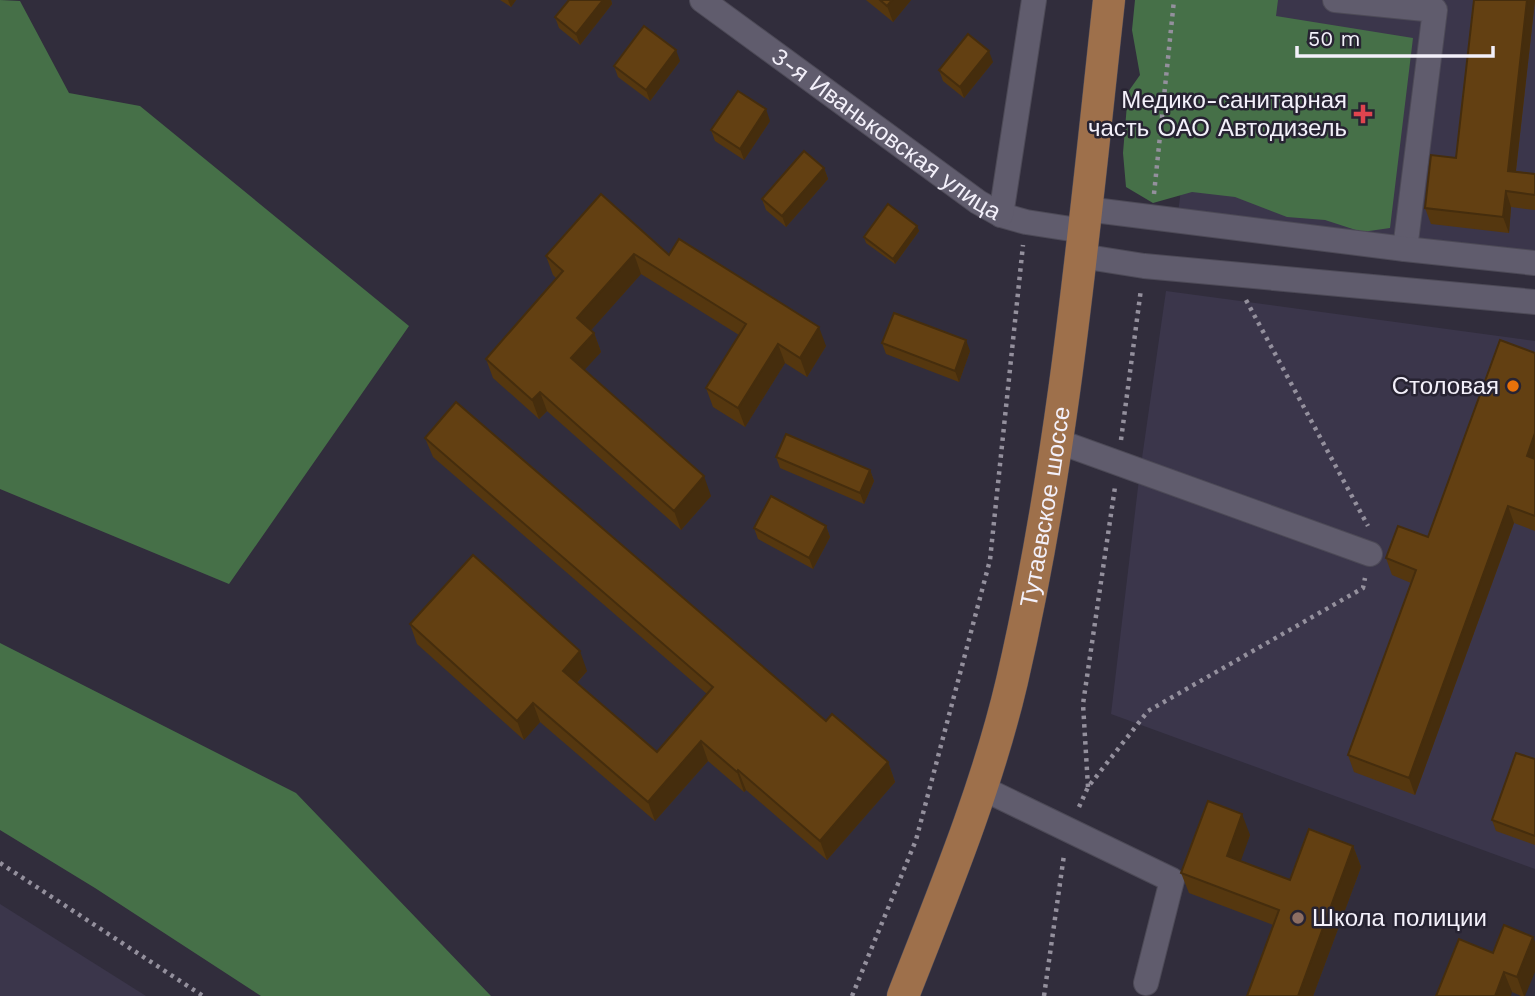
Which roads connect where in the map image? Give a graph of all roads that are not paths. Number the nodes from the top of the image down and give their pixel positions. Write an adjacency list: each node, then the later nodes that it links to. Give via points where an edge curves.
1 (702, 0): 5 (street, 3-я Иваньковская улица)
2 (1034, 0): 5 (street)
3 (1109, 0): 6 (main road, Тутаевское шоссе)
4 (1335, 0): 7 (street, via 1435,10)
5 (1001, 215): 6 (street, 3-я Иваньковская улица)
6 (1084, 232): 7 (street, via 1152,216); 9 (street, via 1144,267); 10 (main road, Тутаевское шоссе)
7 (1405, 249): 8 (street)
8 (1535, 263)
9 (1535, 302)
10 (1057, 440): 11 (street); 12 (main road, Тутаевское шоссе, via 1012,683)
11 (1370, 554)
12 (982, 788): 13 (street, via 1172,880); 14 (main road, Тутаевское шоссе)
13 (1146, 983)
14 (903, 996)

